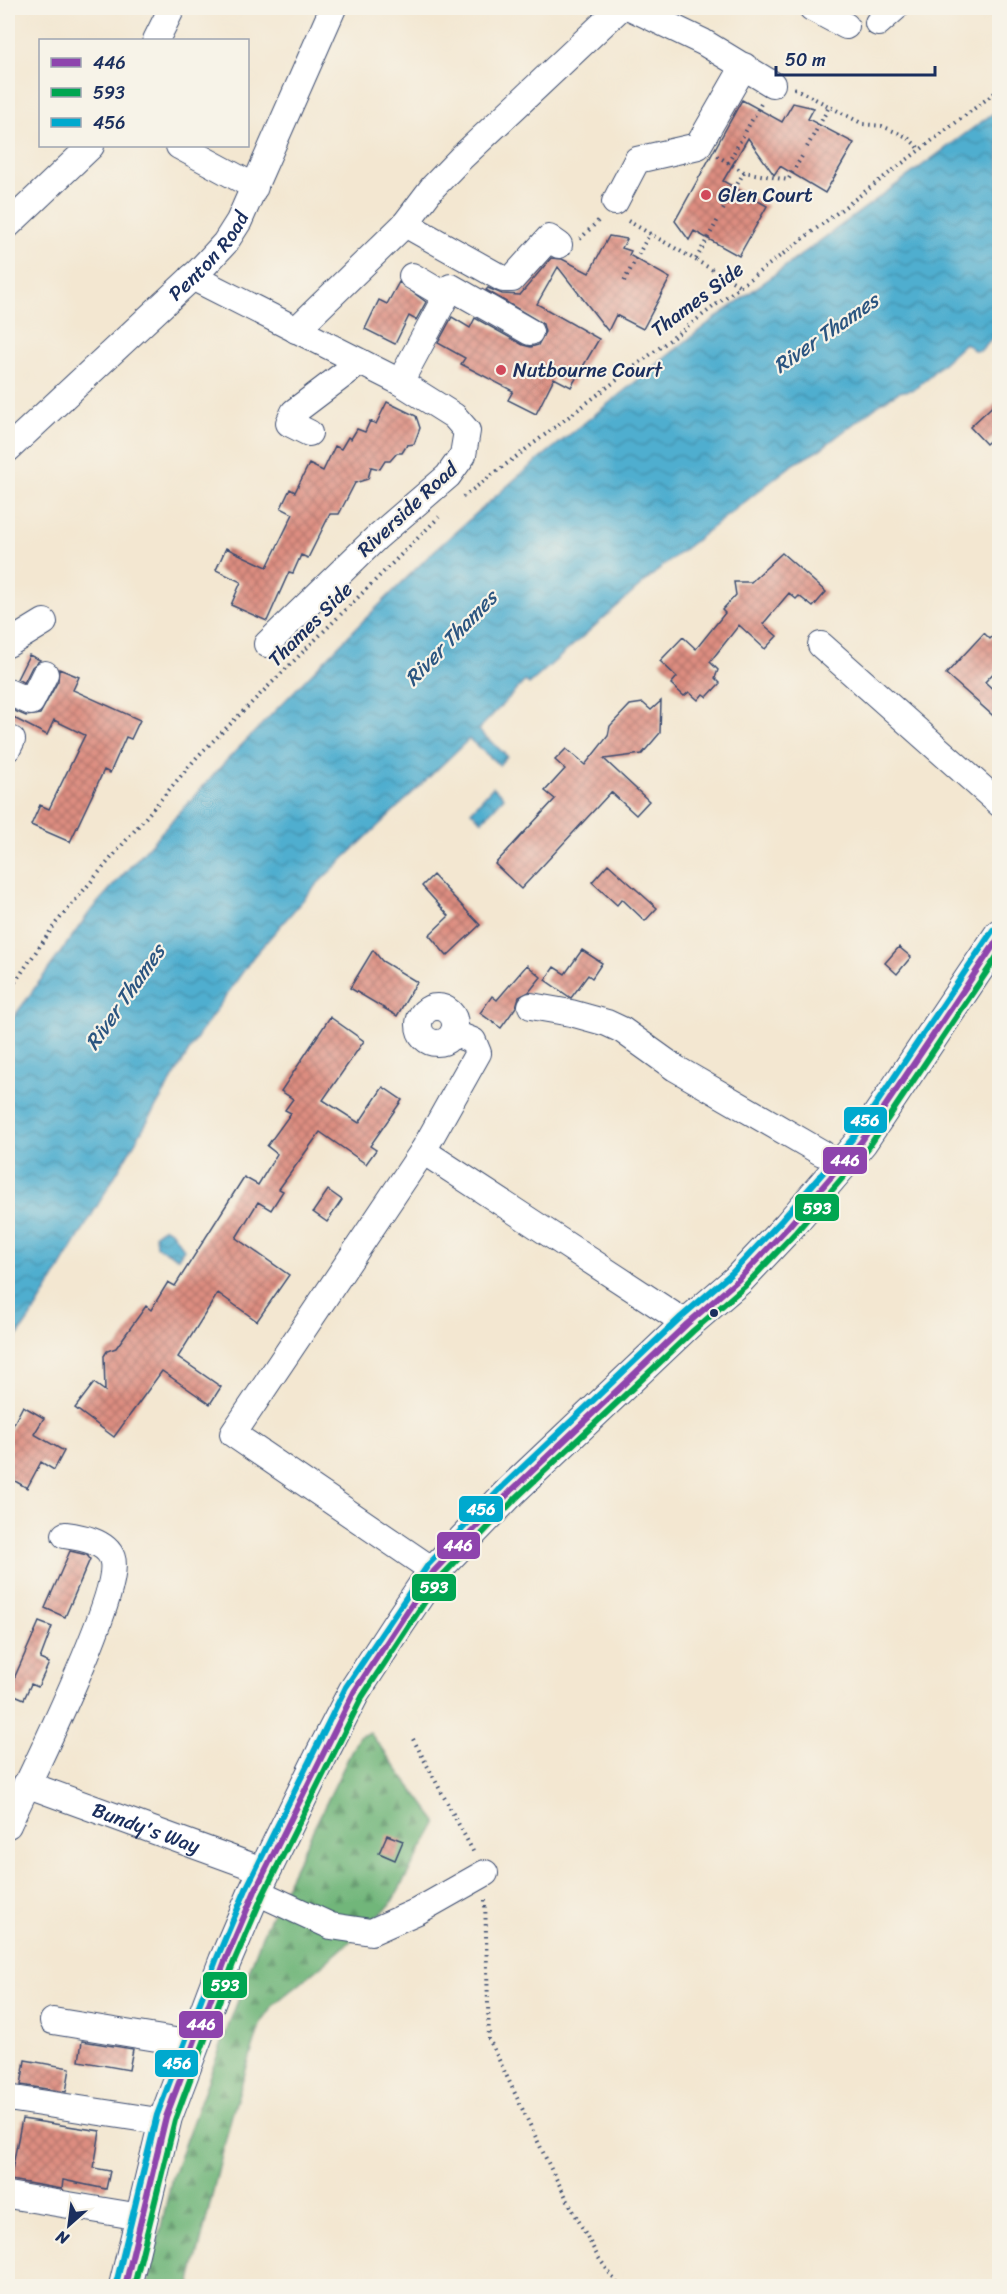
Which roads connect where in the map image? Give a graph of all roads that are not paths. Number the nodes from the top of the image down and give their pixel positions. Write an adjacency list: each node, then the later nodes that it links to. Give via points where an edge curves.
1 (172, 8): 7 (street)
2 (333, 8): 12 (street, Penton Road)
3 (620, 8): 15 (street, via 462,157)
4 (632, 8): 8 (street)
5 (812, 8): 6 (street)
6 (846, 26)
7 (156, 39)
8 (744, 66): 9 (street); 13 (street, via 698,146 637,160)
9 (772, 84)
10 (90, 147): 14 (street)
11 (182, 147): 12 (street)
12 (255, 187): 18 (street, Penton Road, via 225,243)
13 (612, 206)
14 (12, 211)
15 (405, 224): 16 (street, via 502,279 512,279 549,238); 20 (street)
16 (559, 245)
17 (412, 276): 19 (street)
18 (192, 277): 20 (street, Riverside Road); 25 (street, Penton Road)
19 (446, 296): 21 (street, via 450,287); 23 (street)
20 (297, 330): 22 (street, Riverside Road)
21 (530, 332)
22 (360, 362): 23 (street, Riverside Road); 24 (street, via 294,412 289,423)
23 (399, 382): 28 (street, Riverside Road, via 454,416 467,431 463,455 448,477 376,538)
24 (309, 433)
25 (8, 449)
26 (44, 622): 27 (street)
27 (8, 644)
28 (267, 644)
29 (821, 645): 32 (street)
30 (45, 674): 31 (street, via 31,702)
31 (8, 692)
32 (999, 804)
33 (999, 935): 38 (main road, via 861,1142 760,1257)
34 (531, 1006): 37 (street, via 571,1013 622,1030 675,1068)
35 (453, 1033): 36 (street, via 477,1046 475,1062)
36 (423, 1151): 38 (street); 40 (street, via 232,1434)
37 (822, 1153)
38 (687, 1324): 40 (main road, via 510,1492)
39 (65, 1535): 41 (street, via 100,1545 112,1560 113,1578 98,1623)
40 (434, 1571): 44 (main road, via 354,1692)
41 (26, 1784): 42 (street); 44 (street, Bundy's Way)
42 (8, 1825)
43 (485, 1873): 44 (street, Bundy's Way, via 371,1932 331,1926)
44 (260, 1881): 46 (main road)
45 (53, 2021): 46 (street)
46 (192, 2044): 48 (main road)
47 (8, 2098): 48 (street)
48 (165, 2122): 50 (main road)
49 (8, 2195): 50 (street)
50 (141, 2217): 51 (main road)
51 (125, 2286)

